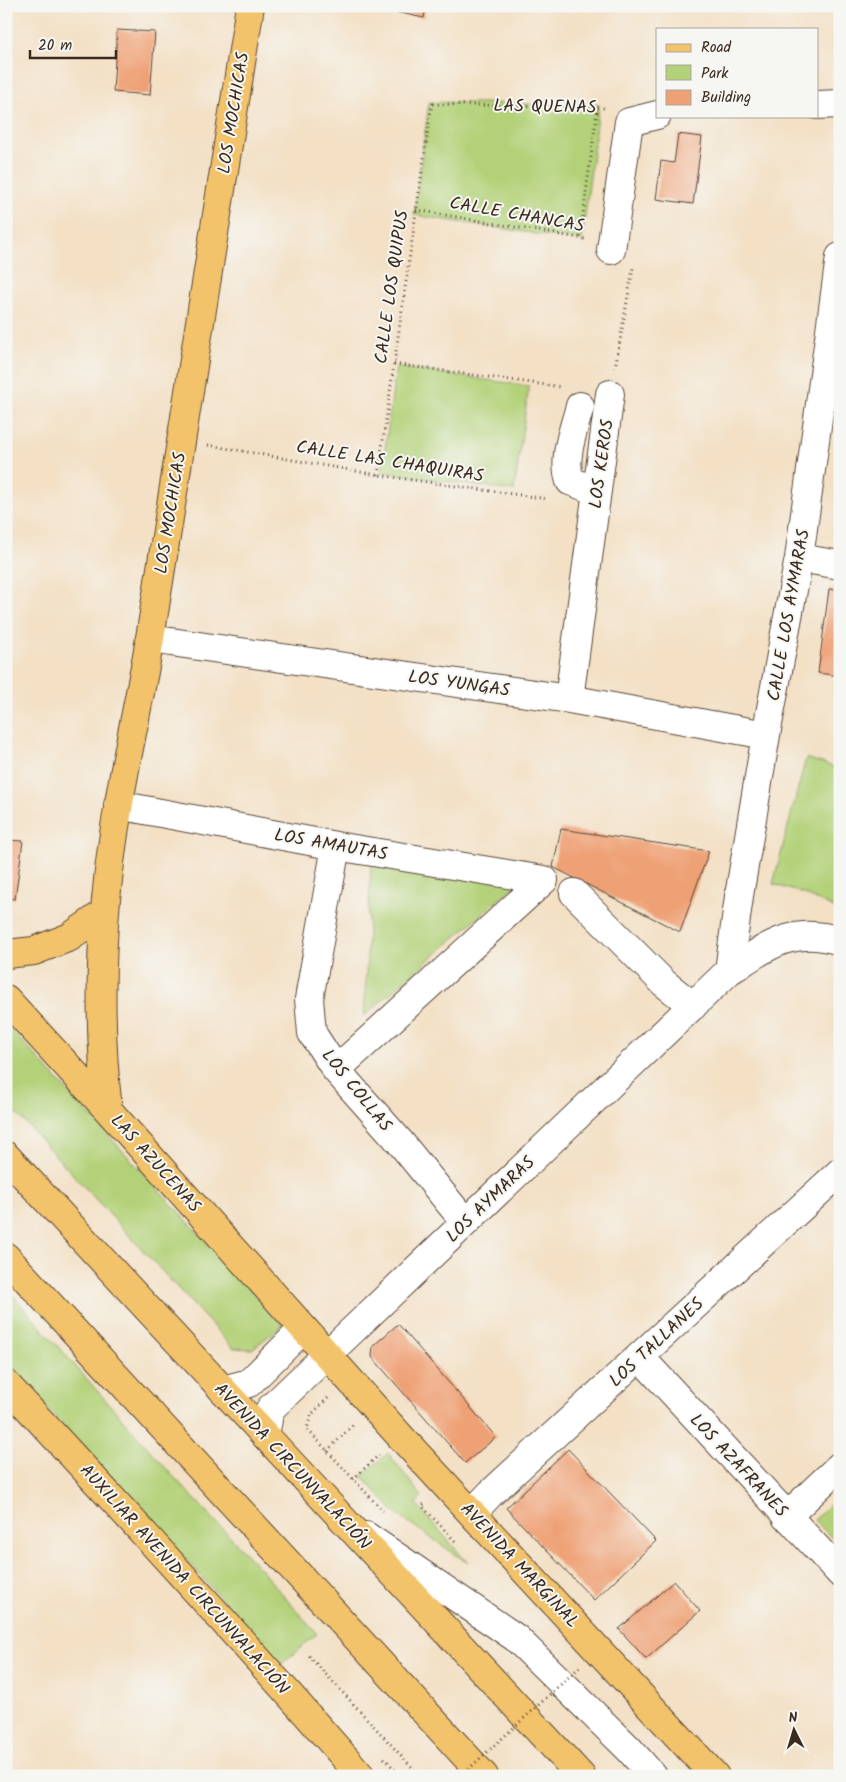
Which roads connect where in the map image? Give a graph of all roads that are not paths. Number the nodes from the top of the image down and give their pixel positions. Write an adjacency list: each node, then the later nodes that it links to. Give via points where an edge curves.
1 (250, 6): 13 (main road, LOS MOCHICAS)
2 (840, 104): 3 (street)
3 (818, 105)
4 (656, 116): 5 (street, via 629,122)
5 (611, 250)
6 (840, 257): 7 (street, CALLE LOS AYMARAS)
7 (833, 360): 11 (street, CALLE LOS AYMARAS)
8 (610, 394): 10 (street, LOS KEROS)
9 (571, 397): 10 (street, via 567,472 570,480)
10 (597, 492): 14 (street, LOS KEROS)
11 (799, 558): 12 (street); 15 (street, CALLE LOS AYMARAS)
12 (840, 565)
13 (150, 639): 14 (street, LOS YUNGAS); 16 (main road, LOS MOCHICAS)
14 (569, 699): 15 (street, LOS YUNGAS)
15 (766, 735): 22 (street, CALLE LOS AYMARAS)
16 (118, 805): 17 (street, LOS AMAUTAS); 19 (main road, LOS MOCHICAS)
17 (336, 846): 25 (street, LOS COLLAS, via 309,999 312,1033); 25 (street, LOS AMAUTAS, via 544,880)
18 (574, 893): 24 (street, via 664,983)
19 (104, 913): 21 (main road, via 70,937 34,951); 26 (main road, LOS MOCHICAS, via 101,1034)
20 (840, 941): 22 (street, LOS AYMARAS, via 824,936 790,937 765,948)
21 (6, 954)
22 (729, 971): 24 (street, LOS AYMARAS)
23 (6, 999): 26 (main road, LAS AZUCENAS)
24 (693, 1006): 29 (street, LOS AYMARAS)
25 (336, 1070): 29 (street, LOS COLLAS)
26 (108, 1110): 31 (main road, LAS AZUCENAS)
27 (6, 1156): 35 (main road, AVENIDA CIRCUNVALACIÓN)
28 (840, 1172): 33 (street, LOS TALLANES)
29 (465, 1222): 32 (street, LOS AYMARAS)
30 (6, 1256): 43 (main road)
31 (303, 1329): 32 (main road, LAS AZUCENAS); 35 (street, via 249,1383)
32 (326, 1354): 36 (street, LOS AYMARAS, via 270,1409); 38 (main road, AVENIDA MARGINAL)
33 (640, 1357): 38 (street, LOS TALLANES); 39 (street, LOS AZAFRANES)
34 (6, 1384): 42 (main road, AUXILIAR AVENIDA CIRCUNVALACIÓN)
35 (223, 1390): 36 (main road, AVENIDA CIRCUNVALACIÓN)
36 (265, 1435): 40 (main road, AVENIDA CIRCUNVALACIÓN)
37 (840, 1466): 39 (street)
38 (472, 1513): 46 (main road, AVENIDA MARGINAL)
39 (786, 1517): 41 (street, LOS AZAFRANES)
40 (345, 1521): 44 (main road, AVENIDA CIRCUNVALACIÓN); 45 (street, via 516,1638)
41 (840, 1573)
42 (361, 1776)
43 (484, 1776)
44 (581, 1776)
45 (653, 1776)
46 (715, 1776)

